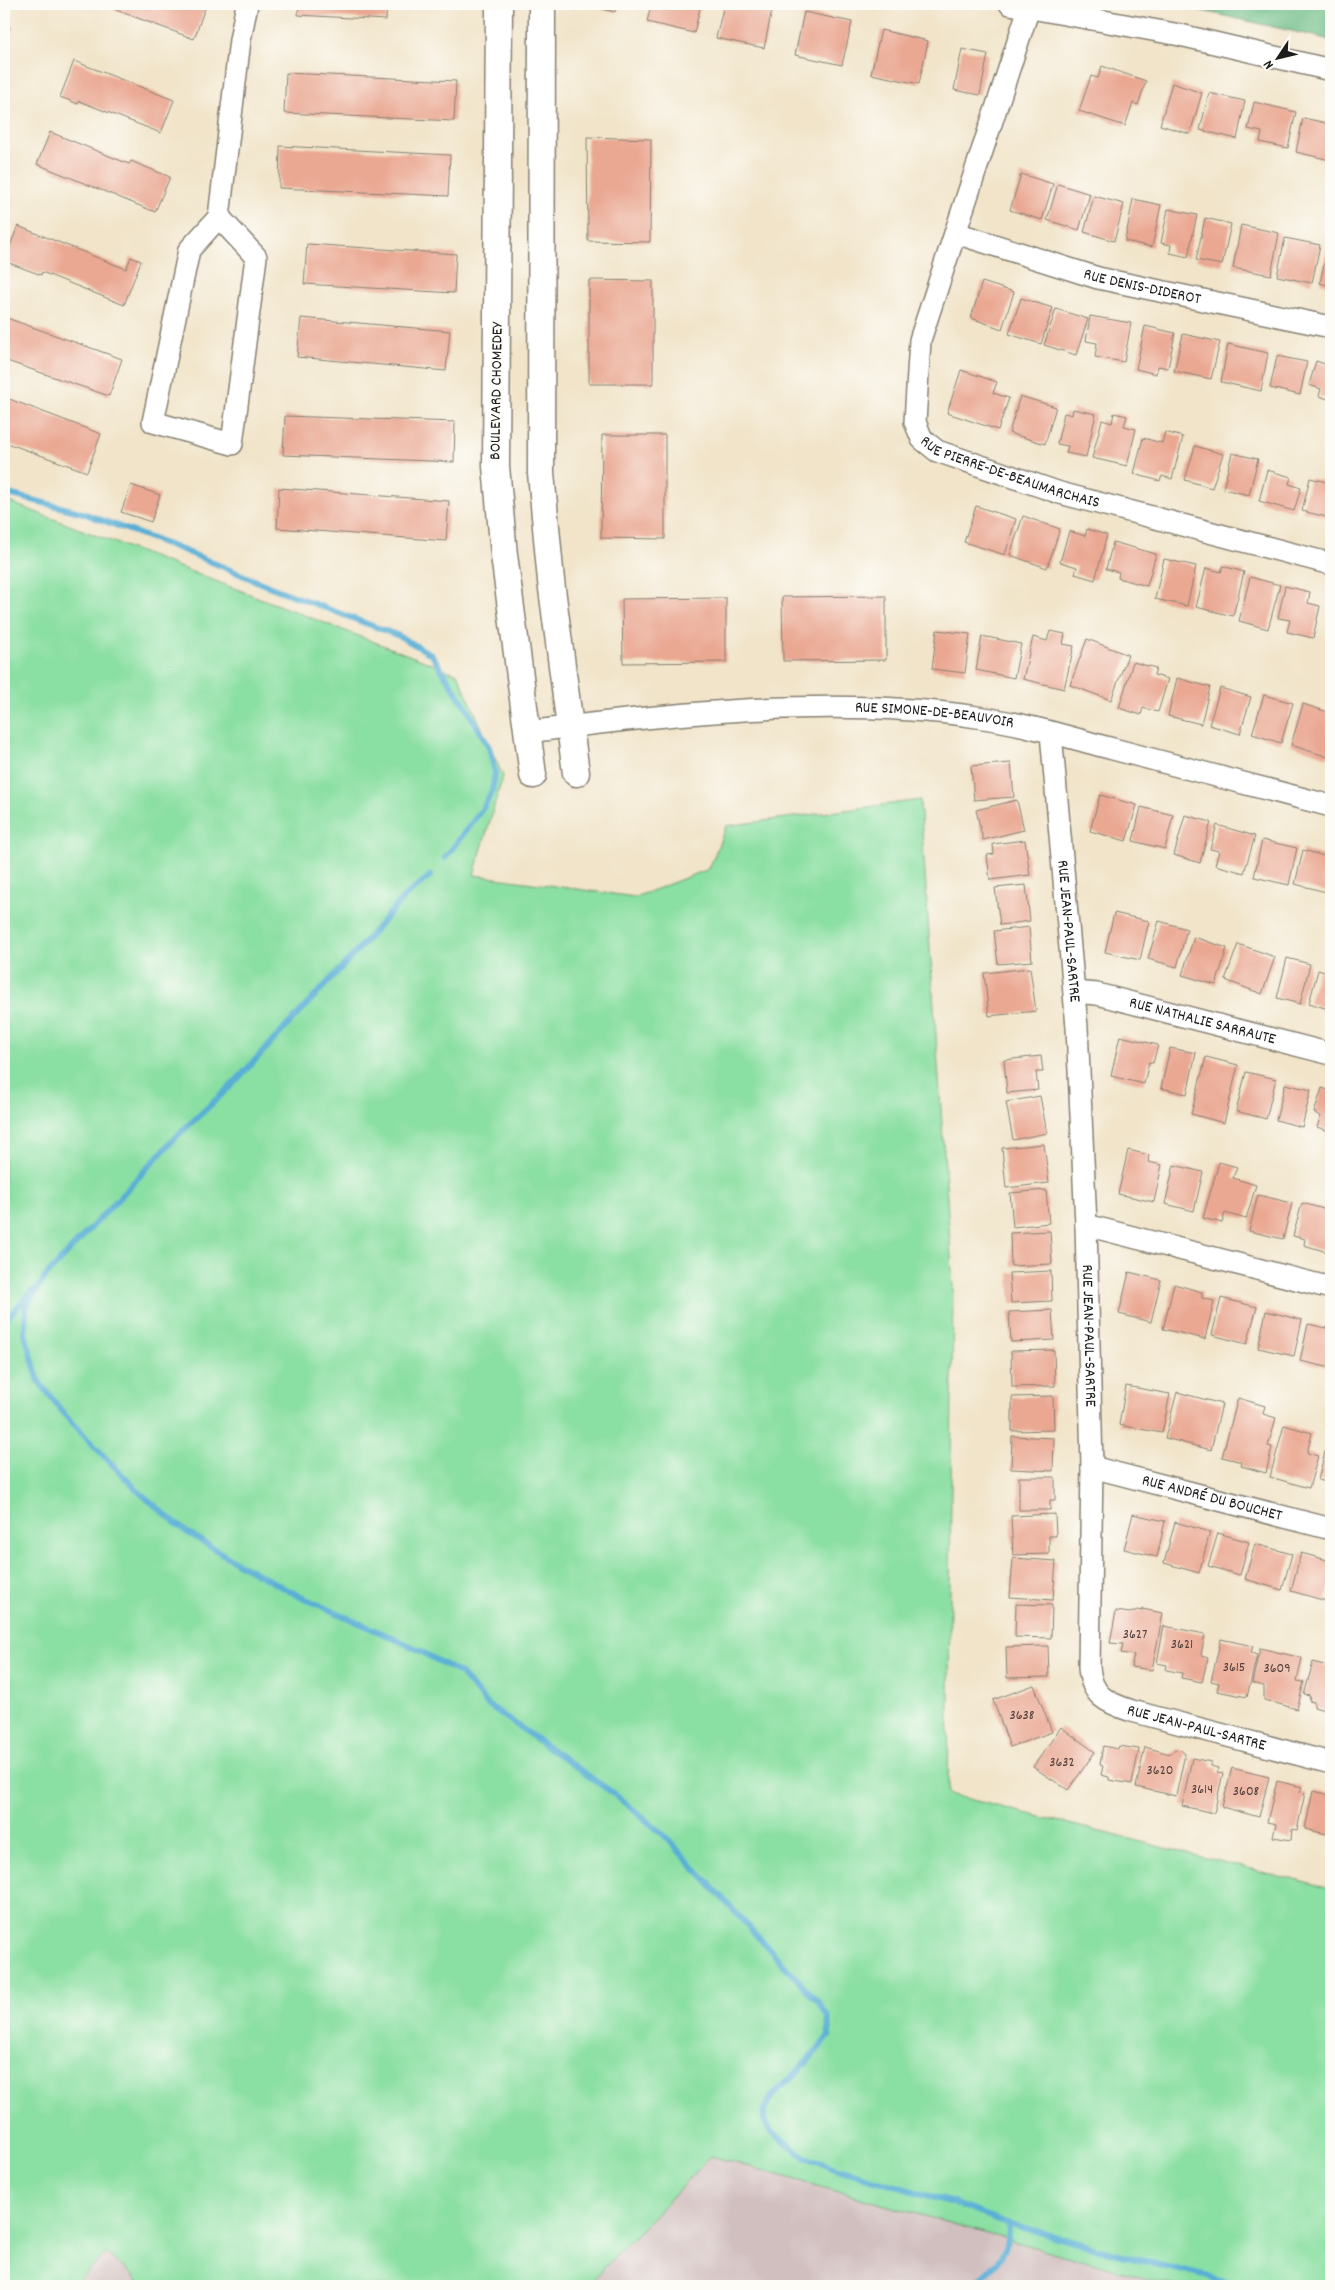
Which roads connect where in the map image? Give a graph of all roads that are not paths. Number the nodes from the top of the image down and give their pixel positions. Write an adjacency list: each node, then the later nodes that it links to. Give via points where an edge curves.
1 (247, 4): 6 (street)
2 (499, 4): 11 (street, BOULEVARD CHOMEDEY, via 496,466 504,555)
3 (542, 4): 10 (street, via 541,473)
4 (1019, 6): 5 (street, via 1180,35); 7 (street, RUE PIERRE-DE-BEAUMARCHAIS)
5 (1331, 70)
6 (219, 216): 6 (street, via 189,250 153,422 232,444 256,257)
7 (956, 233): 8 (street, RUE DENIS-DIDEROT, via 1098,278); 9 (street, RUE PIERRE-DE-BEAUMARCHAIS, via 920,340 915,422 929,446 1060,493)
8 (1331, 327)
9 (1331, 564)
10 (570, 727): 11 (street, RUE SIMONE-DE-BEAUVOIR); 12 (street, RUE SIMONE-DE-BEAUVOIR, via 758,710 824,708 978,717); 13 (street)
11 (528, 732): 14 (street, BOULEVARD CHOMEDEY)
12 (1051, 733): 15 (street, RUE SIMONE-DE-BEAUVOIR); 16 (street, RUE JEAN-PAUL-SARTRE)
13 (576, 773)
14 (533, 775)
15 (1331, 806)
16 (1074, 992): 17 (street, RUE NATHALIE SARRAUTE, via 1097,994); 18 (street, RUE JEAN-PAUL-SARTRE)
17 (1331, 1054)
18 (1086, 1225): 19 (street); 20 (street, RUE JEAN-PAUL-SARTRE)
19 (1331, 1288)
20 (1092, 1466): 21 (street, RUE ANDRÉ DU BOUCHET); 22 (street, RUE JEAN-PAUL-SARTRE, via 1089,1667 1091,1683 1096,1691 1108,1702 1132,1711)
21 (1331, 1530)
22 (1331, 1763)

